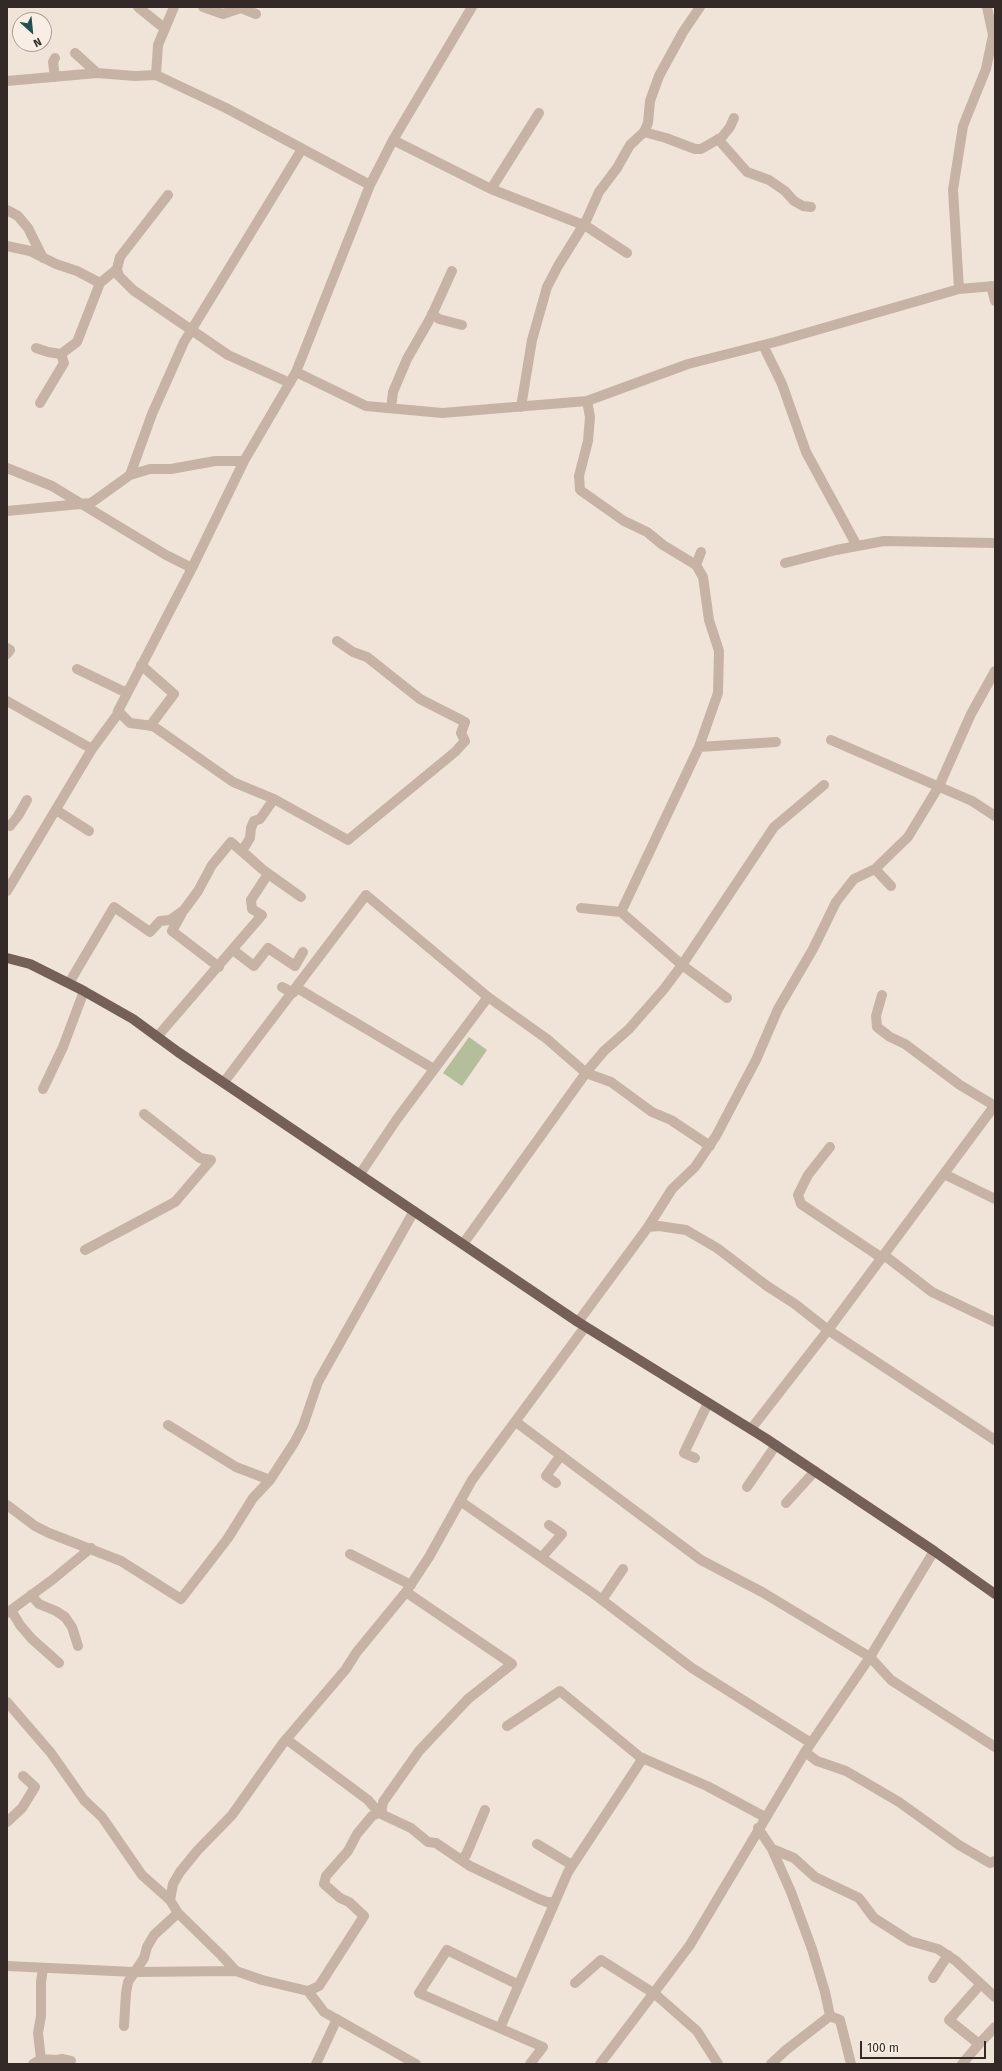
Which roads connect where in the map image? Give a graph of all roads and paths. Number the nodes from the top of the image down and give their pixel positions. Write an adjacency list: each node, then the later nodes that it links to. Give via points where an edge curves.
1 (138, 7): 8 (street)
2 (174, 7): 8 (street)
3 (203, 7): 7 (street, via 223,14 241,8)
4 (472, 7): 18 (street)
5 (700, 7): 17 (street, via 683,32 660,76 650,100 648,123)
6 (988, 7): 34 (street, via 993,35 986,69 963,126 953,190)
7 (256, 14)
8 (164, 28): 12 (street, via 158,45)
9 (75, 53): 11 (street)
10 (55, 58): 13 (street)
11 (97, 73): 12 (street); 13 (street)
12 (156, 75): 20 (street)
13 (55, 77): 14 (street)
14 (7, 81)
15 (539, 113): 22 (street)
16 (734, 118): 19 (street)
17 (644, 132): 19 (street, via 695,150); 26 (street, via 630,145 599,192)
18 (393, 140): 21 (street); 22 (street)
19 (718, 140): 24 (street, via 747,172 770,180 794,201)
20 (302, 148): 21 (street); 38 (street)
21 (370, 185): 42 (street)
22 (491, 190): 26 (street)
23 (168, 195): 30 (street, via 120,257)
24 (811, 207)
25 (7, 210): 29 (street, via 18,216 28,228)
26 (583, 226): 28 (street); 46 (street, via 547,287 532,340)
27 (7, 246): 29 (street, via 30,251)
28 (627, 253)
29 (43, 258): 32 (street)
30 (117, 269): 32 (street); 38 (street, via 119,276 133,290)
31 (452, 271): 36 (street)
32 (100, 283): 41 (street, via 77,342)
33 (993, 286): 34 (street); 35 (street)
34 (959, 289): 39 (street)
35 (995, 301)
36 (432, 314): 37 (street); 47 (street, via 407,359 393,392)
37 (462, 325)
38 (192, 330): 43 (street, via 228,355); 50 (street, via 184,342 152,414)
39 (764, 345): 44 (street, via 688,364); 54 (street, via 782,384 806,452)
40 (36, 348): 41 (street)
41 (61, 354): 45 (street, via 64,363)
42 (296, 372): 43 (street); 47 (street, via 366,406)
43 (290, 383): 48 (street)
44 (587, 401): 46 (street); 57 (street, via 590,417 588,440 579,476 580,490 624,521 648,532 663,545)
45 (40, 403)
46 (522, 406): 47 (street, via 442,413)
47 (391, 408)
48 (244, 461): 50 (street, via 215,461 171,469 150,469); 58 (street)
49 (7, 468): 51 (street, via 41,481)
50 (130, 475): 51 (street, via 91,503)
51 (81, 503): 52 (street); 58 (street, via 133,536)
52 (7, 511)
53 (995, 543): 54 (street, via 884,541)
54 (857, 546): 56 (street)
55 (701, 552): 57 (street)
56 (785, 563)
57 (696, 565): 71 (street, via 702,577 709,620 719,651 718,693)
58 (192, 568): 62 (street)
59 (337, 641): 75 (street, via 353,652 367,657 420,699 464,722 461,733 465,741 348,840)
60 (7, 648): 61 (street, via 10,650)
61 (7, 654)
62 (141, 665): 65 (street); 68 (street, via 174,694)
63 (77, 669): 65 (street)
64 (995, 671): 74 (street, via 971,714)
65 (127, 694): 67 (street)
66 (7, 701): 72 (street)
67 (118, 711): 68 (street, via 130,723); 72 (street)
68 (150, 726): 75 (street, via 233,782)
69 (831, 740): 74 (street)
70 (776, 742): 71 (street)
71 (699, 747): 87 (street)
72 (92, 749): 77 (street)
73 (824, 785): 91 (street, via 774,827)
74 (939, 786): 78 (street, via 972,801); 82 (street, via 908,837)
75 (274, 799): 81 (street, via 260,819 254,821 250,828 250,838 242,851)
76 (27, 800): 79 (street, via 18,816 10,826)
77 (56, 810): 80 (street); 83 (street)
78 (995, 816)
79 (7, 825)
80 (89, 831)
81 (257, 864): 86 (street, via 231,842 212,865); 88 (street, via 301,897 268,874 251,900 252,910 262,915)
82 (875, 869): 84 (street); 107 (street, via 854,879 836,902 813,949 778,1009 738,1096)
83 (9, 884)
84 (891, 886)
85 (581, 908): 87 (street)
86 (184, 910): 92 (street, via 172,932); 93 (street, via 170,920 160,921 150,932 114,907)
87 (621, 912): 91 (street)
88 (233, 950): 89 (street, via 254,966 268,948 295,966); 92 (street)
89 (303, 952)
90 (7, 958): 93 (main road, via 30,964)
91 (682, 965): 99 (street); 102 (street, via 664,990 628,1029 604,1050)
92 (219, 967): 100 (street)
93 (69, 983): 95 (main road)
94 (282, 987): 96 (street)
95 (84, 991): 100 (main road); 104 (street, via 63,1047)
96 (295, 991): 98 (street, via 366,895); 101 (street); 103 (street)
97 (882, 995): 105 (street, via 876,1016 877,1027 929,1060 960,1085)
98 (488, 997): 101 (street); 102 (street, via 547,1039)
99 (727, 998)
100 (157, 1037): 103 (main road)
101 (434, 1069): 109 (street)
102 (586, 1073): 107 (street, via 611,1082 652,1112 671,1120); 114 (street)
103 (224, 1082): 109 (main road)
104 (43, 1089)
105 (995, 1106): 110 (street)
106 (144, 1114): 115 (street, via 200,1158 211,1160 175,1202)
107 (710, 1146): 113 (street, via 695,1167 672,1189)
108 (830, 1147): 116 (street, via 808,1175 798,1195 801,1204)
109 (360, 1174): 112 (main road)
110 (944, 1174): 111 (street); 116 (street)
111 (995, 1199)
112 (414, 1211): 114 (main road); 129 (street, via 318,1382 294,1443)
113 (648, 1228): 118 (street); 119 (street, via 659,1226 686,1230 717,1248)
114 (464, 1244): 118 (main road)
115 (85, 1250)
116 (883, 1256): 117 (street, via 932,1292); 119 (street)
117 (995, 1322)
118 (581, 1325): 120 (main road); 121 (street)
119 (828, 1330): 123 (street); 124 (street)
120 (708, 1402): 123 (main road); 127 (street, via 684,1453)
121 (516, 1422): 126 (street); 132 (street, via 472,1480)
122 (168, 1425): 129 (street, via 236,1467)
123 (751, 1429): 125 (main road)
124 (995, 1440)
125 (776, 1445): 128 (main road); 131 (street)
126 (561, 1455): 130 (street, via 546,1476); 147 (street, via 701,1560 762,1592)
127 (695, 1458)
128 (815, 1471): 133 (street); 137 (main road)
129 (270, 1480): 136 (street, via 253,1498 228,1538 181,1599 121,1561)
130 (556, 1483)
131 (747, 1487)
132 (460, 1501): 139 (street); 141 (street, via 430,1557)
133 (786, 1503)
134 (7, 1505): 136 (street, via 35,1526)
135 (549, 1525): 139 (street, via 562,1534)
136 (91, 1548): 143 (street)
137 (934, 1551): 142 (main road); 147 (street)
138 (350, 1554): 141 (street)
139 (542, 1557): 144 (street)
140 (623, 1569): 144 (street)
141 (408, 1588): 151 (street, via 346,1669); 157 (street, via 512,1664 468,1699 419,1751 383,1802)
142 (995, 1594)
143 (31, 1595): 145 (street); 146 (street, via 39,1604 64,1617 72,1627)
144 (602, 1600): 153 (street, via 692,1668)
145 (9, 1611): 148 (street, via 32,1639)
146 (78, 1646)
147 (870, 1657): 152 (street, via 891,1680); 153 (street)
148 (59, 1663)
149 (7, 1702): 166 (street, via 50,1753 84,1800 102,1817 142,1876)
150 (507, 1726): 154 (street, via 560,1691)
151 (286, 1739): 157 (street, via 368,1800); 166 (street, via 232,1815 180,1872 173,1884)
152 (995, 1747)
153 (808, 1748): 158 (street); 164 (street, via 817,1761 846,1771 898,1802 959,1845 990,1863)
154 (643, 1758): 158 (street, via 707,1786); 165 (street)
155 (24, 1776): 159 (street, via 35,1788 22,1808)
156 (485, 1810): 163 (street, via 466,1855)
157 (380, 1814): 163 (street, via 411,1828 428,1842 436,1843); 178 (street, via 372,1816 357,1834 348,1851 326,1876 324,1884 364,1916 320,1986)
158 (765, 1817): 160 (street)
159 (7, 1822)
160 (758, 1828): 162 (street); 179 (street, via 690,1945)
161 (537, 1844): 165 (street)
162 (772, 1849): 169 (street, via 794,1858 815,1877 859,1898 874,1918 910,1941 938,1949); 181 (street, via 812,1949)
163 (461, 1859): 167 (street, via 470,1866 539,1899)
164 (995, 1862)
165 (572, 1865): 167 (street)
166 (170, 1900): 168 (street)
167 (555, 1902): 176 (street)
168 (178, 1913): 172 (street); 173 (street, via 154,1936)
169 (948, 1955): 174 (street); 177 (street)
170 (7, 1966): 171 (street)
171 (43, 1968): 173 (street); 187 (street)
172 (236, 1971): 173 (street); 178 (street, via 262,1980)
173 (134, 1972): 183 (street, via 128,1982)
174 (933, 1978)
175 (575, 1983): 179 (street, via 601,1960)
176 (518, 1985): 185 (street); 185 (street, via 447,1950 419,1993)
177 (980, 1985): 180 (street); 186 (street, via 949,2020)
178 (308, 1990): 182 (street, via 324,2012)
179 (655, 1994): 192 (street); 193 (street, via 697,2031)
180 (995, 1997)
181 (830, 2016): 194 (street); 195 (street, via 840,2020)
182 (337, 2019): 189 (street); 190 (street)
183 (124, 2026)
184 (995, 2027): 186 (street)
185 (500, 2028): 191 (street, via 543,2047)
186 (979, 2044): 196 (street)
187 (37, 2061): 188 (street)
188 (71, 2061)
189 (316, 2064)
190 (416, 2064)
191 (530, 2064)
192 (600, 2064)
193 (718, 2064)
194 (771, 2064)
195 (851, 2064)
196 (962, 2064)

